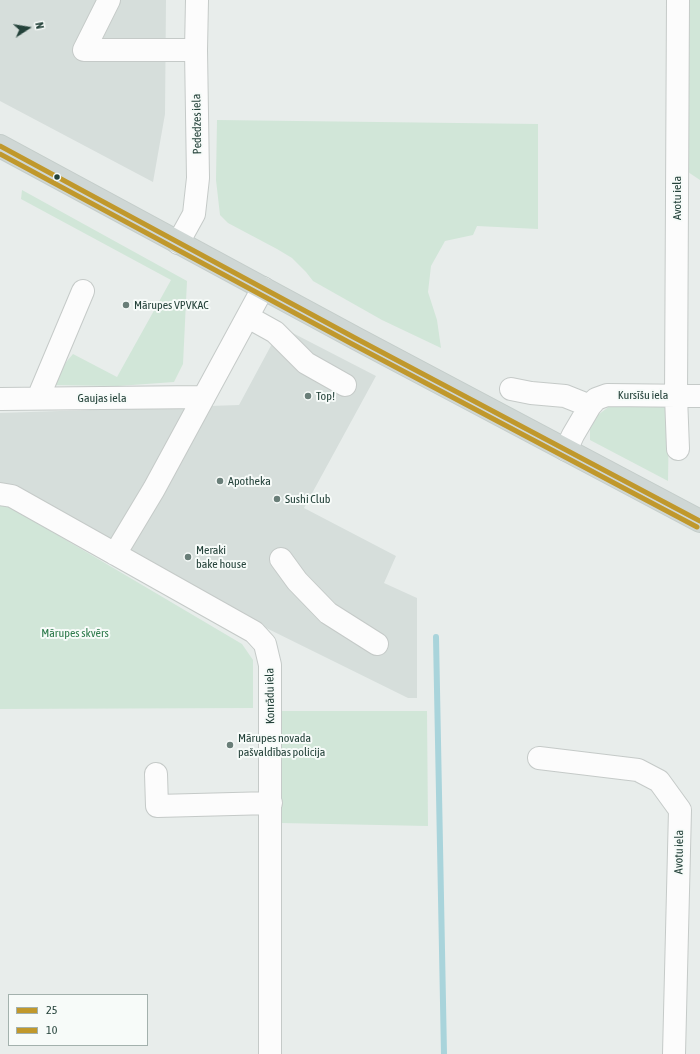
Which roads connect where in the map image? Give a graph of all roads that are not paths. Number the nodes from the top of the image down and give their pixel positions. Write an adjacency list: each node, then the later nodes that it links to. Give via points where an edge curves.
1 (109, 0): 4 (street, via 84,50)
2 (197, 0): 4 (street, Pededzes iela)
3 (678, 0): 12 (street, Avotu iela)
4 (196, 50): 6 (street, Pededzes iela, via 198,178 194,214)
5 (0, 146): 6 (main road)
6 (178, 243): 7 (main road)
7 (263, 288): 9 (street); 19 (main road)
8 (83, 291): 15 (street)
9 (250, 312): 10 (street, via 275,332 306,363); 14 (street)
10 (345, 386)
11 (511, 389): 17 (street, via 565,396)
12 (676, 396): 13 (street, Kursīšu iela); 17 (street, Kursīšu iela, via 607,395 596,399); 18 (street, Avotu iela)
13 (700, 396)
14 (204, 397): 15 (street, Gaujas iela); 22 (street)
15 (38, 398): 16 (street, Gaujas iela)
16 (0, 399)
17 (590, 406): 19 (street, Kursīšu iela)
18 (678, 449)
19 (566, 450): 21 (main road)
20 (0, 494): 22 (street, Konrādu iela, via 12,496)
21 (700, 521)
22 (115, 554): 27 (street, Konrādu iela, via 254,632 266,644 270,665)
23 (281, 559): 24 (street, via 298,582 328,613)
24 (377, 644)
25 (539, 758): 29 (street, Avotu iela, via 638,770 659,782 680,810)
26 (156, 774): 27 (street, via 157,806)
27 (271, 803): 28 (street, Konrādu iela)
28 (270, 1054)
29 (674, 1054)

